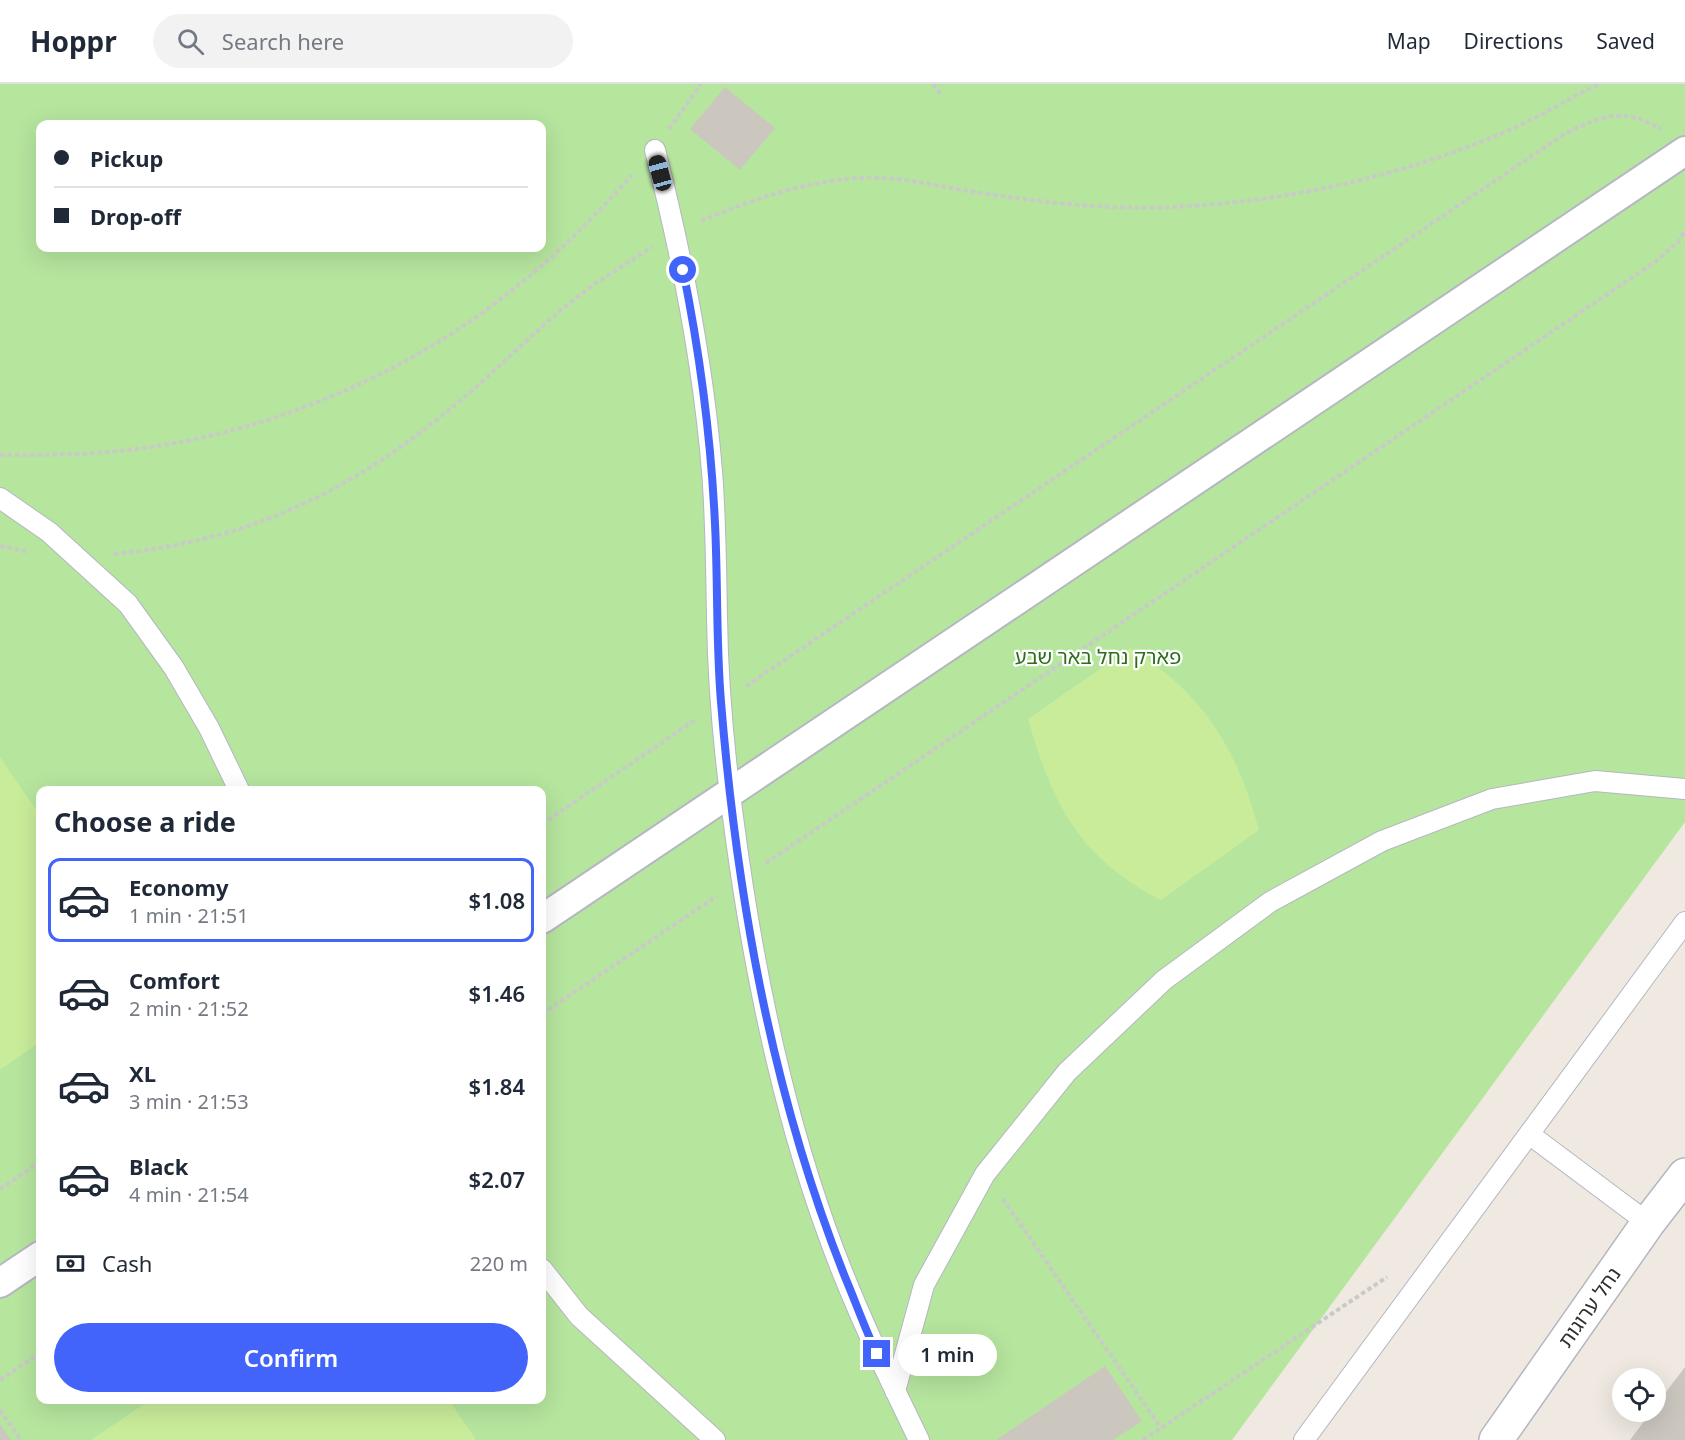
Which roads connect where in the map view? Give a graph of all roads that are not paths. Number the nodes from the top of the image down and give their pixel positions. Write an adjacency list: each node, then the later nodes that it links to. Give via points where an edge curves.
1 (654, 150): 6 (lane, via 676,234 708,428 721,703)
2 (1684, 152): 6 (street)
3 (0, 498): 4 (lane, via 49,532 128,604 174,668 209,728)
4 (236, 786)
5 (1685, 789): 15 (lane, via 1595,781 1492,799 1382,841 1281,896 1164,980 1067,1072 985,1174 924,1285)
6 (730, 792): 7 (street); 15 (lane, via 746,916 792,1121 825,1227)
7 (546, 916)
8 (1685, 922): 9 (lane)
9 (1529, 1134): 11 (lane); 18 (lane)
10 (1685, 1175): 11 (street, נחל ערוגות)
11 (1648, 1223): 19 (street, נחל ערוגות)
12 (36, 1259): 14 (street)
13 (546, 1274): 16 (lane, via 579,1316)
14 (0, 1283)
15 (895, 1391): 17 (lane)
16 (715, 1440)
17 (919, 1440)
18 (1304, 1440)
19 (1496, 1440)

